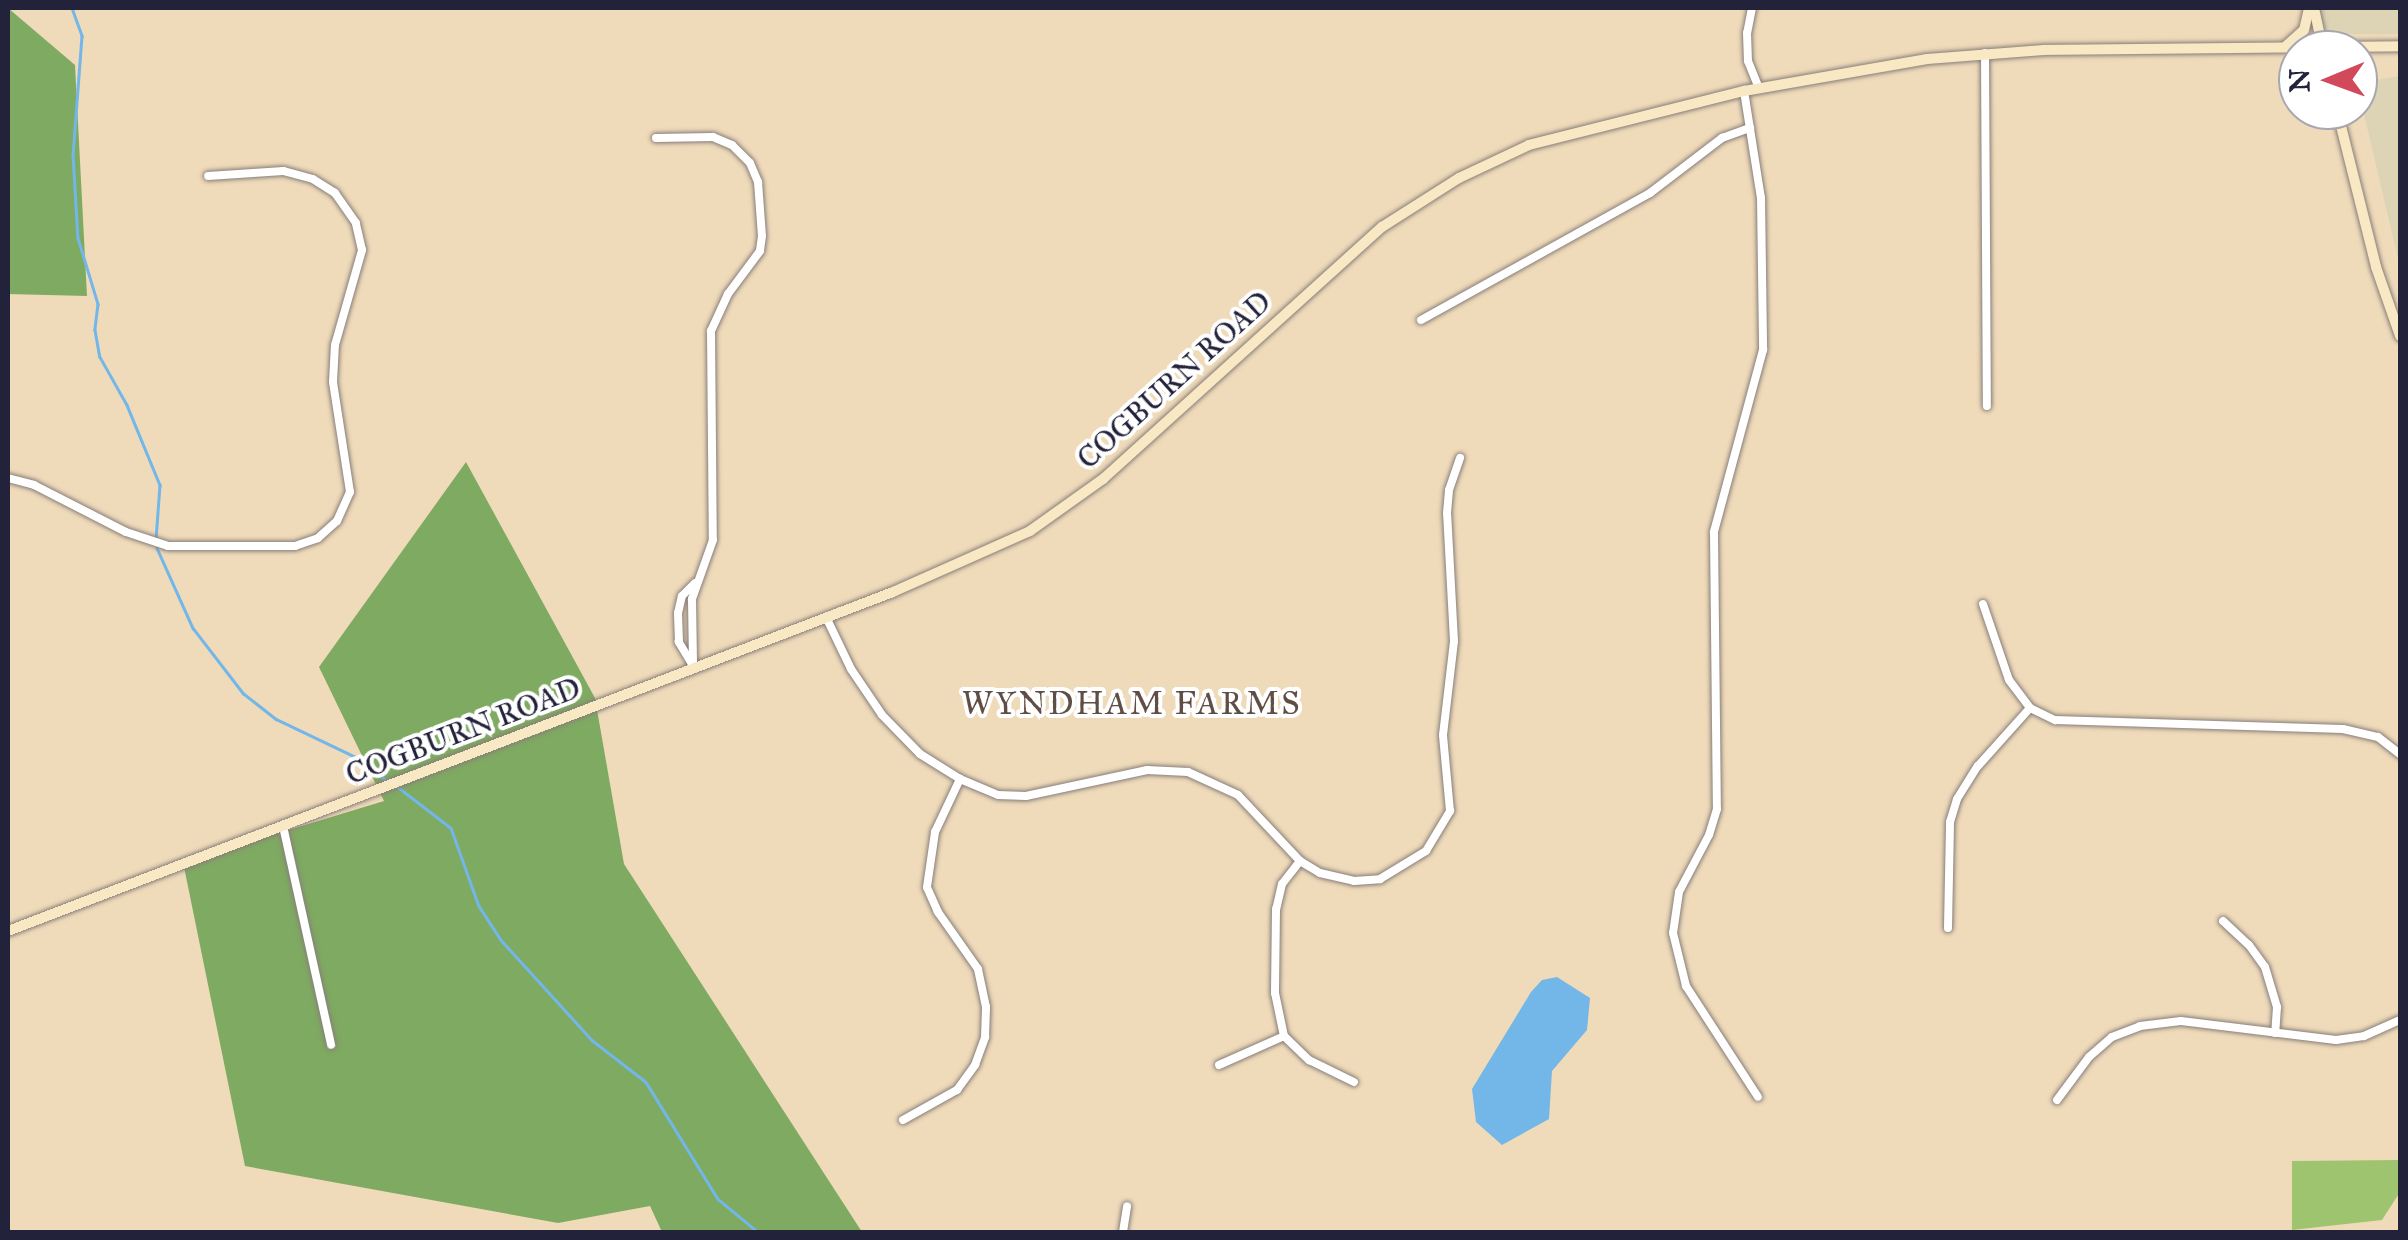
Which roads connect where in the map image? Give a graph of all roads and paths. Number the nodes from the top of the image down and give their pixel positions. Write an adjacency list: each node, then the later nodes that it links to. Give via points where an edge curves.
1 (1752, 8): 4 (street, via 1748,61)
2 (2278, 47): 3 (street, COGBURN ROAD)
3 (1985, 53): 4 (street, COGBURN ROAD); 12 (street)
4 (1759, 88): 5 (street, COGBURN ROAD)
5 (1744, 91): 6 (street); 16 (street, COGBURN ROAD, via 1529,145 1459,178 1382,227 1062,510 996,548)
6 (1750, 128): 10 (street, via 1722,138 1650,193); 32 (street, via 1760,198 1763,350 1714,532 1718,809 1678,892 1672,932 1686,986)
7 (2342, 130): 11 (street)
8 (656, 138): 17 (street, via 713,137 750,163 758,182 760,250 711,330 714,540 678,614 680,642)
9 (208, 176): 14 (street, via 282,171 314,179 335,193 356,223 362,250 334,363 350,492 336,520 318,538 295,546 168,546)
10 (1421, 320)
11 (2400, 336)
12 (1988, 406)
13 (1460, 458): 22 (street, via 1447,513 1454,640 1443,735 1448,816 1426,851 1380,879 1338,879)
14 (8, 478)
15 (1983, 604): 18 (street, via 2009,680)
16 (826, 617): 17 (street, COGBURN ROAD); 20 (street, via 882,714 920,754)
17 (694, 666): 21 (street, COGBURN ROAD)
18 (2030, 708): 19 (street, via 2082,724 2344,729 2378,737); 24 (street, via 1957,799 1950,822)
19 (2400, 754)
20 (960, 780): 22 (street, via 998,795 1026,796 1147,770 1188,772 1238,795); 34 (street, via 934,832 928,887 978,968 985,1037 957,1090)
21 (283, 826): 25 (street, COGBURN ROAD); 29 (street)
22 (1300, 861): 28 (street, via 1282,884 1276,909 1275,993)
23 (2223, 921): 27 (street, via 2250,944 2264,968 2277,1007)
24 (1948, 928)
25 (8, 931)
26 (2400, 1020): 27 (street, via 2350,1039)
27 (2275, 1033): 33 (street, via 2181,1021 2140,1026 2112,1036)
28 (1284, 1036): 30 (street); 31 (street, via 1309,1060)
29 (331, 1045)
30 (1218, 1065)
31 (1354, 1082)
32 (1758, 1097)
33 (2057, 1100)
34 (904, 1120)
35 (1127, 1206): 36 (street)
36 (1123, 1232)

